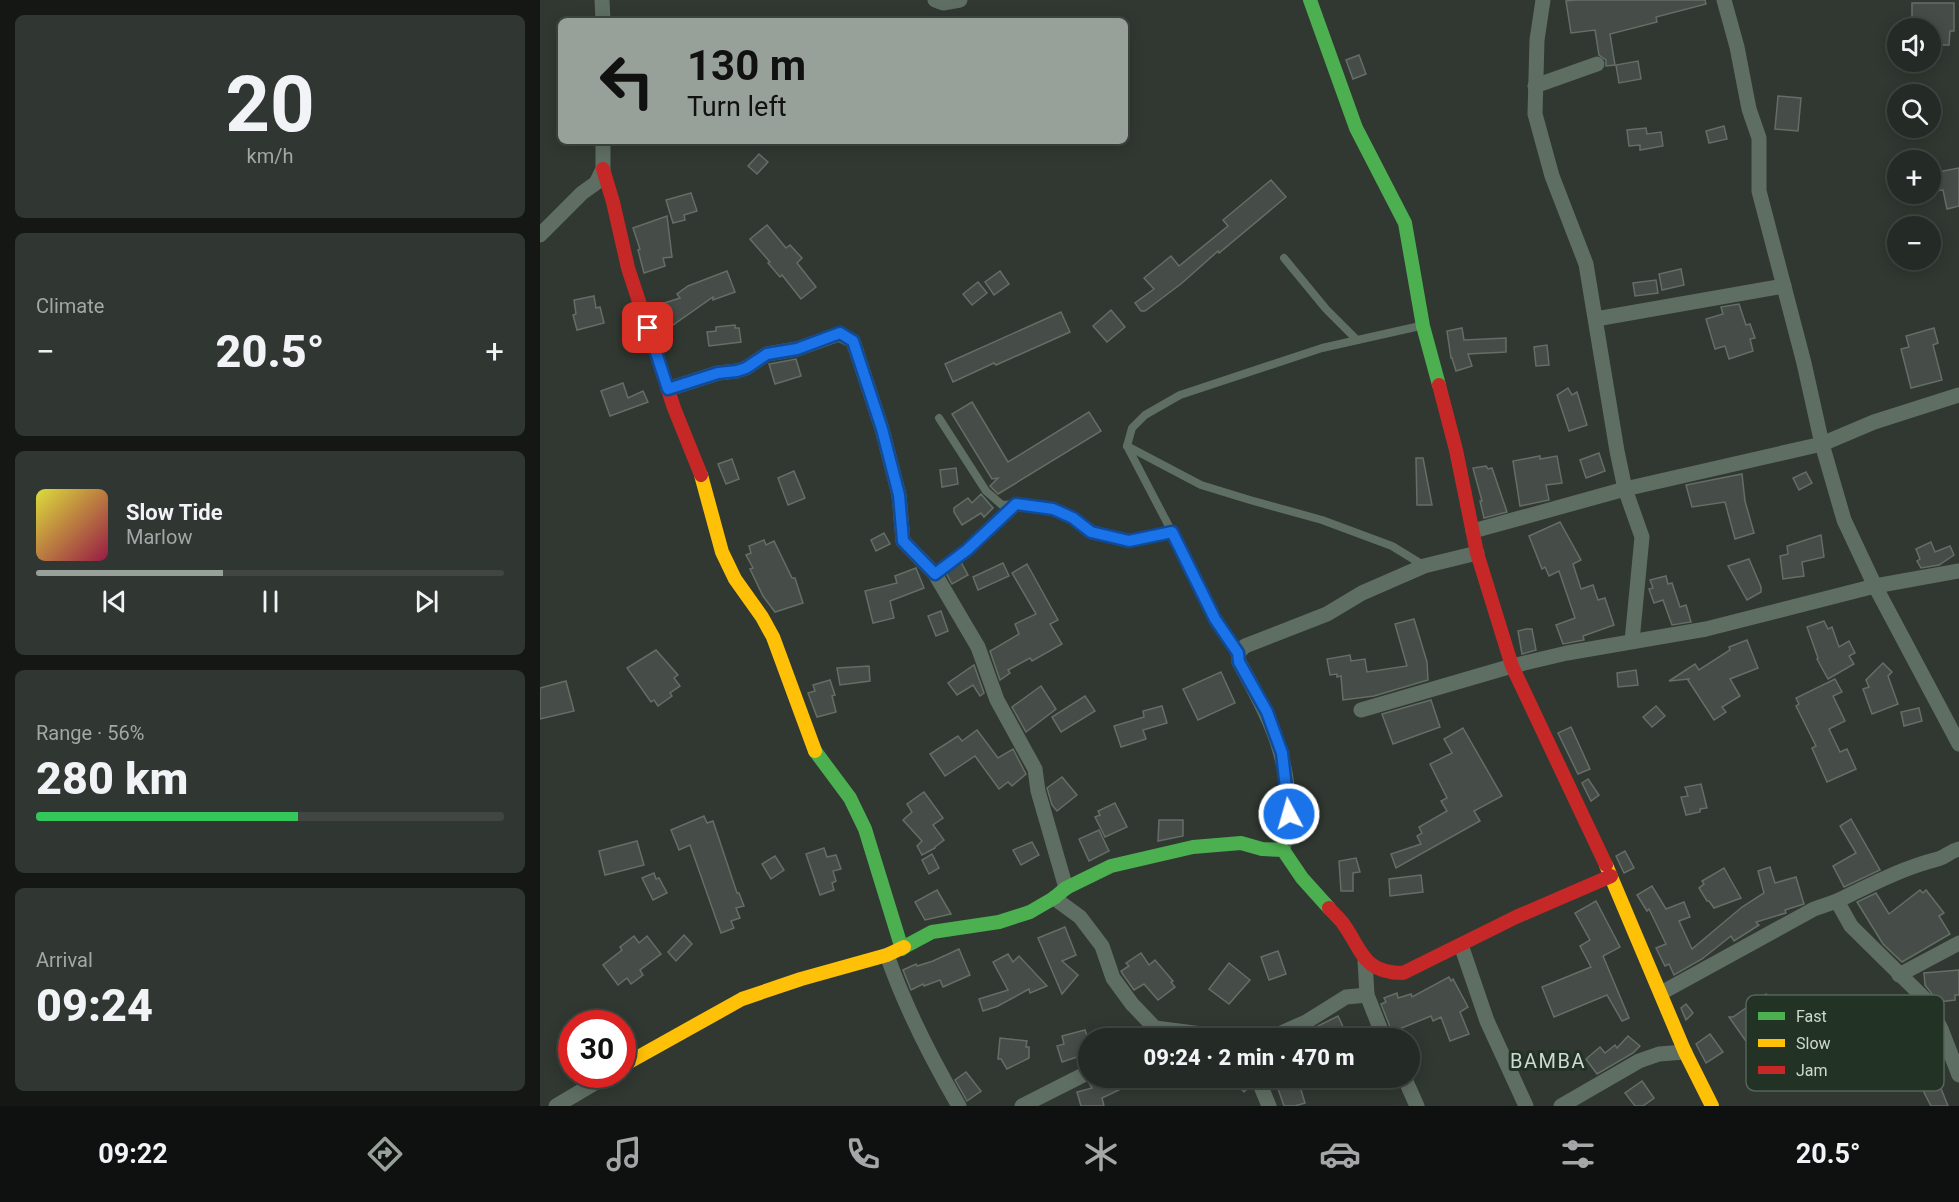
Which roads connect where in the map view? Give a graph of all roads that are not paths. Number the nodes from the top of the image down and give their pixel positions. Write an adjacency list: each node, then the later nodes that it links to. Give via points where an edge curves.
1 (618, 0): 7 (street)
2 (935, 0): 3 (street)
3 (960, 0)
4 (1310, 0): 16 (street, via 1356,128 1405,223)
5 (1544, 0): 9 (street)
6 (1724, 0): 14 (street, via 1759,138 1759,191)
7 (603, 3)
8 (1597, 64): 9 (street)
9 (1535, 86): 15 (street, via 1535,114 1542,145 1586,264)
10 (603, 144): 11 (street)
11 (603, 169): 12 (street, via 596,183); 18 (street, via 628,268)
12 (540, 235)
13 (1284, 258): 17 (lane)
14 (1784, 286): 15 (street); 21 (street)
15 (1596, 319): 23 (street)
16 (1423, 326): 17 (lane); 25 (street)
17 (1357, 340): 22 (lane, via 1180,395 1131,428)
18 (668, 389): 30 (street, via 737,371 767,354 797,349 840,333 853,341 899,495 903,541); 44 (street, via 700,470 722,552 773,637 814,749 850,798 866,829)
19 (1959, 395): 21 (street, via 1874,422)
20 (939, 418): 24 (lane, via 986,491 1002,505)
21 (1822, 444): 23 (street); 31 (street, via 1844,520)
22 (1127, 446): 26 (lane); 28 (lane, via 1201,485 1322,520 1392,546)
23 (1625, 489): 25 (street); 32 (street, via 1642,537)
24 (1016, 504): 26 (lane, via 1053,509 1091,532 1129,541); 30 (lane)
25 (1473, 531): 27 (street)
26 (1172, 532): 33 (lane, via 1215,619)
27 (1477, 553): 28 (street); 34 (street)
28 (1424, 566): 33 (street, via 1362,593 1327,615 1245,646)
29 (1959, 571): 31 (street)
30 (935, 574): 40 (street, via 978,647 997,700 1035,770)
31 (1875, 586): 32 (street, via 1706,629); 36 (street)
32 (1632, 641): 34 (street)
33 (1238, 653): 38 (street, via 1282,753 1289,814)
34 (1512, 666): 35 (street); 39 (street)
35 (1360, 710)
36 (1959, 744)
37 (1959, 849): 41 (street, via 1941,859 1902,870)
38 (1283, 850): 40 (street, via 1241,843 1193,847 1111,866); 45 (street, via 1302,878 1342,922)
39 (1611, 876): 43 (street); 47 (street)
40 (1060, 893): 44 (street, via 1030,912 999,922 932,932); 50 (street, via 1102,946 1113,978)
41 (1837, 901): 46 (street, via 1851,926); 47 (street, via 1814,909)
42 (1959, 943): 46 (street)
43 (1461, 945): 45 (street, via 1403,973 1389,973); 66 (street, via 1487,1021)
44 (895, 952): 55 (street, via 742,999); 62 (street, via 896,979)
45 (1365, 961): 48 (street)
46 (1899, 975): 49 (street)
47 (1660, 993): 54 (street)
48 (1367, 995): 51 (street, via 1347,997); 52 (street)
49 (1921, 995)
50 (1155, 1028)
51 (1293, 1028)
52 (1380, 1028)
53 (1944, 1037): 56 (street)
54 (1685, 1052): 67 (street, via 1659,1054 1639,1061); 68 (street)
55 (636, 1058)
56 (1959, 1075)
57 (1078, 1078): 63 (street)
58 (586, 1088): 61 (street)
59 (1262, 1088): 64 (street)
60 (1409, 1088): 65 (street)
61 (556, 1106)
62 (959, 1106)
63 (1022, 1106)
64 (1269, 1106)
65 (1417, 1106)
66 (1526, 1106)
67 (1561, 1106)
68 (1712, 1106)

